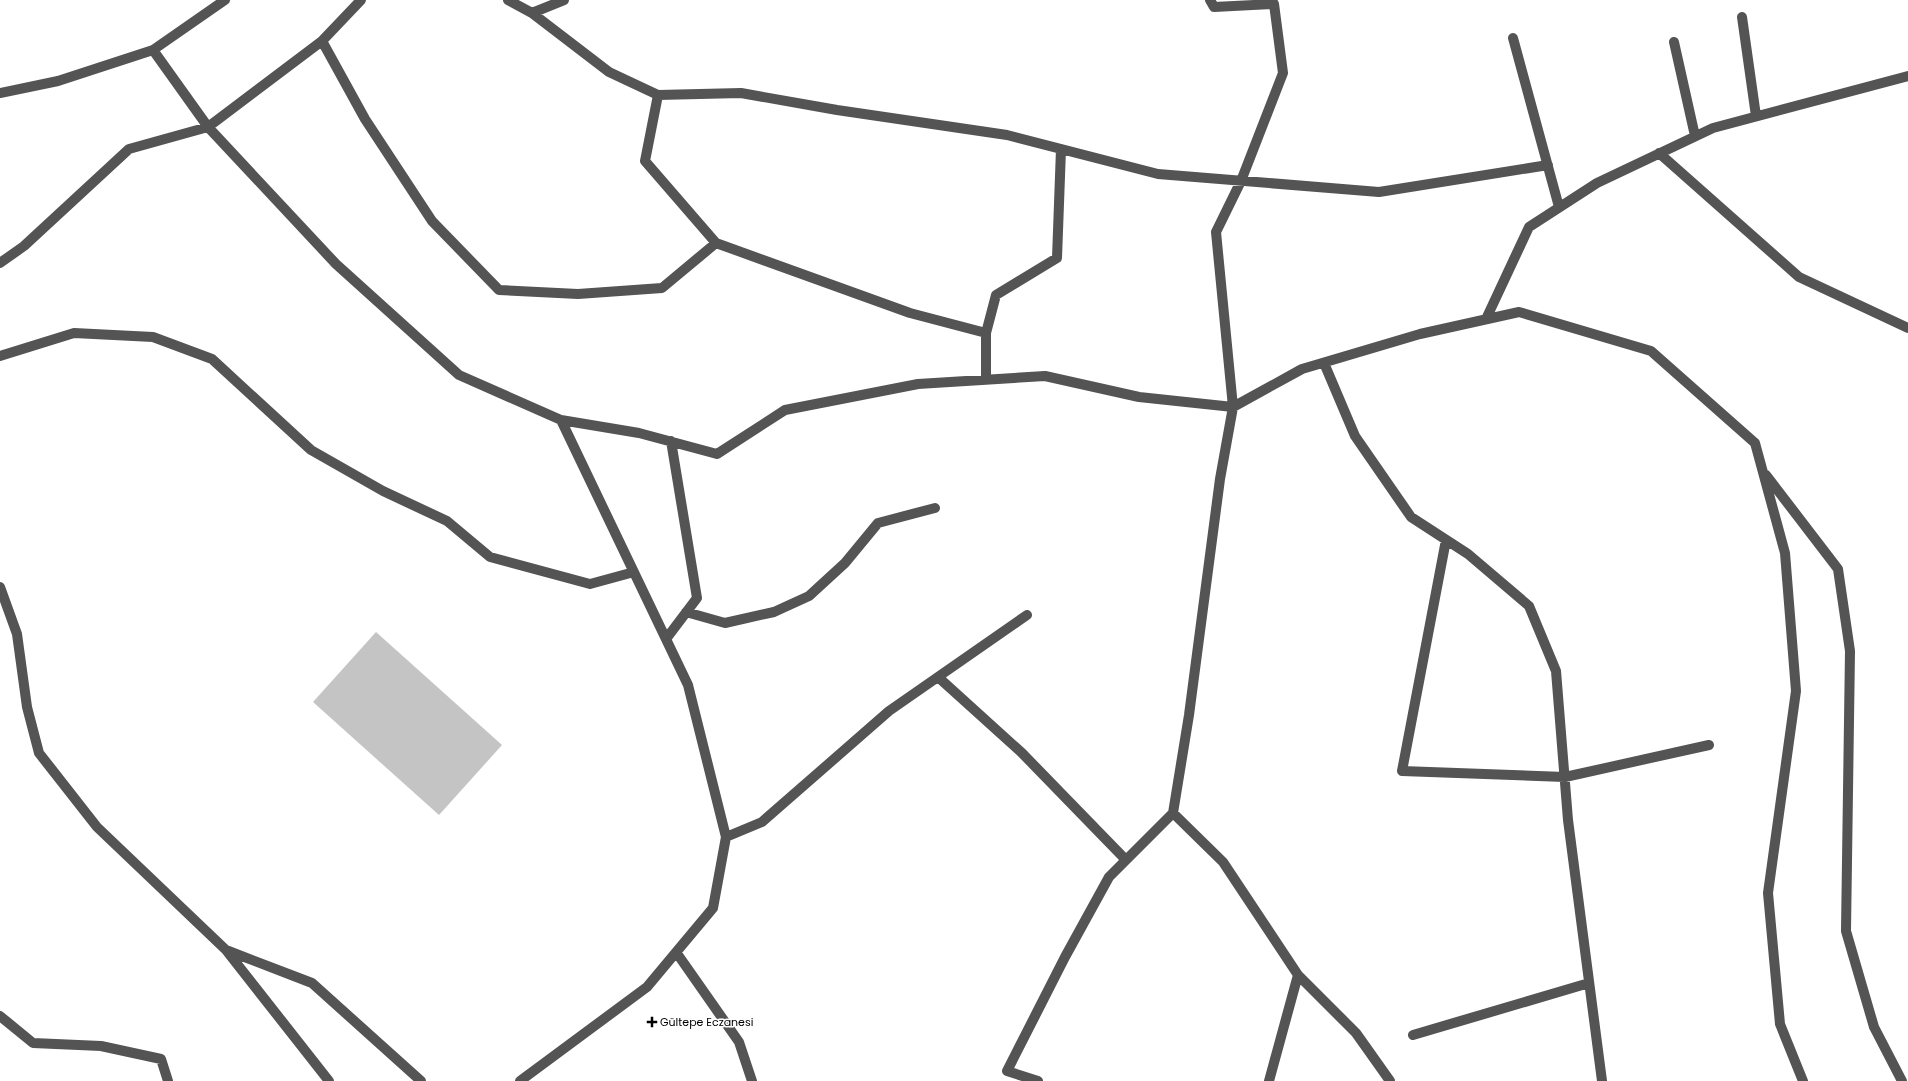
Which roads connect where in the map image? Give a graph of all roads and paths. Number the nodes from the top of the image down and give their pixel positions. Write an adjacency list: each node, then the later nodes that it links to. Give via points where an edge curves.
1 (226, 0): 11 (street)
2 (361, 0): 9 (street)
3 (508, 0): 6 (street)
4 (564, 0): 6 (street)
5 (1210, 0): 21 (street, via 1214,6 1274,4 1283,72)
6 (532, 13): 14 (street, via 609,72)
7 (1742, 17): 15 (street)
8 (1513, 38): 20 (street)
9 (322, 41): 16 (street); 23 (street, via 365,119 432,221 499,290 578,294 662,288)
10 (1674, 42): 17 (street)
11 (153, 50): 13 (street, via 58,81); 16 (street)
12 (1908, 76): 15 (street)
13 (0, 92)
14 (658, 95): 18 (street, via 741,93 1007,135); 23 (street, via 645,161)
15 (1756, 116): 17 (street)
16 (208, 127): 24 (street, via 129,149 24,246); 32 (street, via 336,264 459,375)
17 (1695, 136): 19 (street)
18 (1061, 149): 21 (street, via 1158,174); 27 (street, via 1057,258 996,295)
19 (1659, 154): 22 (street, via 1597,183); 26 (street, via 1799,277)
20 (1548, 165): 21 (street, via 1379,192); 22 (street)
21 (1241, 181): 31 (street, via 1216,232)
22 (1559, 208): 25 (street, via 1529,227)
23 (716, 243): 27 (street, via 910,314)
24 (0, 263)
25 (1486, 319): 29 (street, via 1420,334); 34 (street, via 1518,312 1651,351 1755,443)
26 (1908, 330)
27 (986, 333): 30 (street)
28 (0, 356): 37 (street, via 74,333 153,337 212,359 311,450 383,492 447,521 490,557 590,584)
29 (1324, 363): 31 (street, via 1302,370); 36 (street, via 1355,436 1411,517)
30 (986, 379): 31 (street, via 1045,376 1139,397); 33 (street, via 918,384 785,410 717,454)
31 (1233, 407): 45 (street, via 1220,479 1190,707)
32 (561, 420): 33 (street); 37 (street)
33 (671, 441): 39 (street, via 697,598)
34 (1763, 472): 63 (street, via 1785,553 1796,691 1768,893 1780,1024); 64 (street, via 1838,569 1850,650 1846,931 1874,1027)
35 (935, 508): 39 (street, via 878,523 845,563 809,596 774,612 725,623)
36 (1446, 540): 44 (street, via 1468,554 1529,606 1556,671); 44 (street, via 1402,771)
37 (634, 572): 41 (street)
38 (0, 587): 48 (street, via 17,634 27,707 39,753 97,827)
39 (686, 612): 41 (street)
40 (1027, 615): 42 (street)
41 (666, 640): 46 (street, via 688,685)
42 (938, 677): 46 (street, via 889,711 762,822); 47 (street, via 1022,753)
43 (1709, 745): 44 (street)
44 (1565, 777): 51 (street)
45 (1173, 813): 47 (street); 50 (street, via 1223,862)
46 (726, 836): 49 (street, via 713,908)
47 (1126, 860): 59 (street, via 1109,877 1007,1071)
48 (226, 950): 55 (street); 56 (street, via 312,983)
49 (676, 952): 57 (street, via 647,987); 58 (street, via 739,1042)
50 (1298, 975): 60 (street); 61 (street, via 1356,1033)
51 (1589, 983): 53 (street); 62 (street)
52 (0, 1016): 54 (street, via 33,1043 101,1046 161,1058)
53 (1413, 1035)
54 (168, 1081)
55 (329, 1081)
56 (421, 1081)
57 (520, 1081)
58 (752, 1081)
59 (1038, 1081)
60 (1269, 1081)
61 (1390, 1081)
62 (1602, 1081)
63 (1803, 1081)
64 (1902, 1081)

